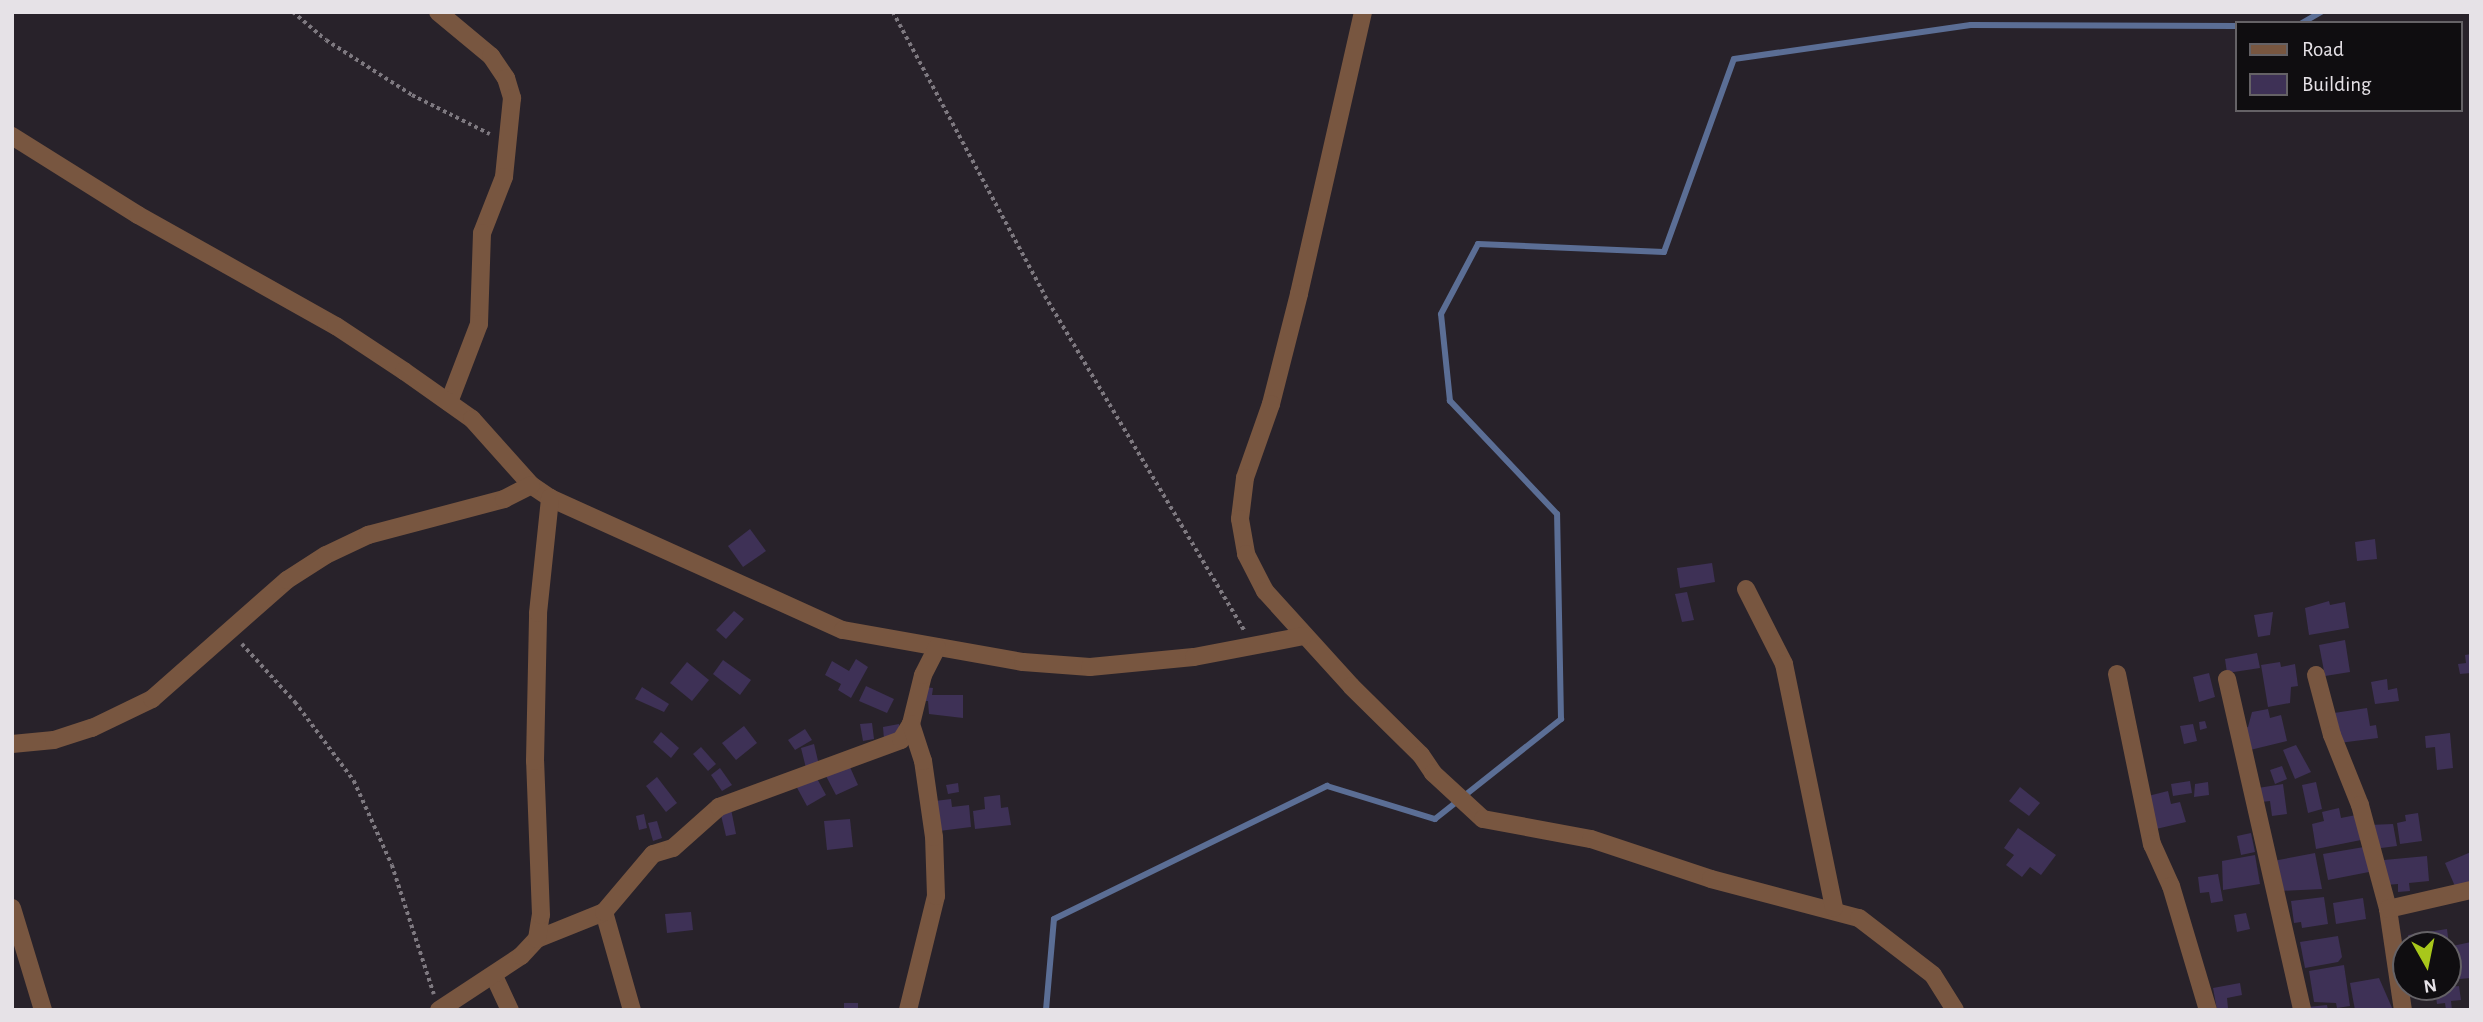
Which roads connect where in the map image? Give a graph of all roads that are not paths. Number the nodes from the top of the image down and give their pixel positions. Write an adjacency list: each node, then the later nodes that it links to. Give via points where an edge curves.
1 (438, 12): 4 (street, via 491,57 506,78 512,98 504,177 482,233 479,324)
2 (1363, 12): 8 (street, via 1299,294 1271,404 1245,478 1240,519 1246,554 1265,590)
3 (12, 136): 4 (street, via 160,228 336,326)
4 (449, 402): 5 (street, via 472,419)
5 (531, 485): 6 (street); 14 (street, via 503,499 399,524 357,540 287,580 152,699 125,715 54,740)
6 (550, 498): 9 (street, via 843,630); 20 (street, via 538,613 535,761 541,915)
7 (1746, 589): 17 (street, via 1784,664)
8 (1304, 636): 9 (street, via 1090,667 1023,662); 17 (street, via 1421,755 1433,773 1483,819 1591,839 1711,879)
9 (937, 647): 13 (street, via 923,676)
10 (2117, 674): 28 (street, via 2152,844 2171,886)
11 (2316, 675): 18 (street, via 2332,735 2360,805)
12 (2227, 679): 29 (street)
13 (911, 724): 19 (street, via 901,740 887,748 719,807 673,848 653,854); 26 (street, via 923,761 933,824 936,896)
14 (12, 744)
15 (2471, 890): 18 (street)
16 (12, 908): 22 (street)
17 (1834, 908): 27 (street, via 1889,938 1933,975)
18 (2388, 909): 30 (street)
19 (604, 912): 20 (street); 25 (street)
20 (537, 939): 21 (street)
21 (494, 975): 23 (street); 24 (street)
22 (43, 1010)
23 (439, 1010)
24 (510, 1010)
25 (632, 1010)
26 (908, 1010)
27 (1955, 1010)
28 (2208, 1010)
29 (2302, 1010)
30 (2403, 1010)

